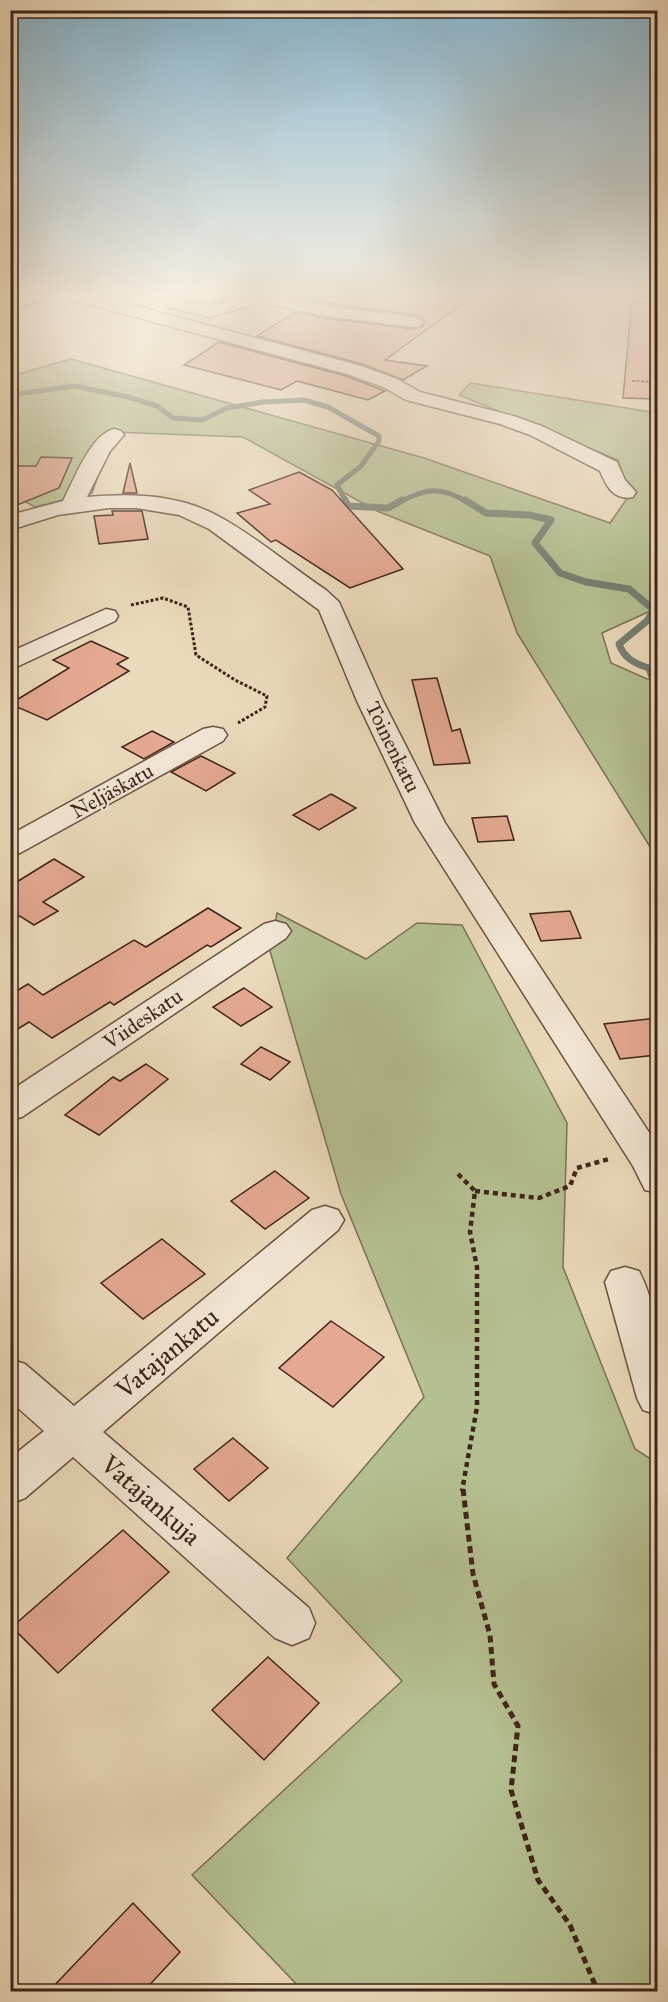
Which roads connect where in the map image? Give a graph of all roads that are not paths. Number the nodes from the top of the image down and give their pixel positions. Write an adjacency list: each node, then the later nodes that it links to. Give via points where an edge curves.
1 (401, 389): 3 (street, via 527,427 582,452 609,467 615,482)
2 (114, 435): 4 (street, via 101,448)
3 (625, 492)
4 (72, 504): 5 (street, Toinenkatu); 12 (street, Toinenkatu, via 154,502 184,508 208,519 330,607 370,701 430,823)
5 (10, 523)
6 (106, 616): 7 (street)
7 (10, 662)
8 (213, 735): 9 (street, Neljäskatu)
9 (10, 847)
10 (275, 931): 11 (street, Viideskatu)
11 (10, 1108)
12 (657, 1180)
13 (324, 1220): 17 (street, Vatajankatu)
14 (625, 1282): 16 (street)
15 (10, 1376): 17 (street, Vatajankuja)
16 (657, 1398)
17 (74, 1432): 18 (street, Vatajankatu); 19 (street, Vatajankuja)
18 (10, 1485)
19 (292, 1623)

